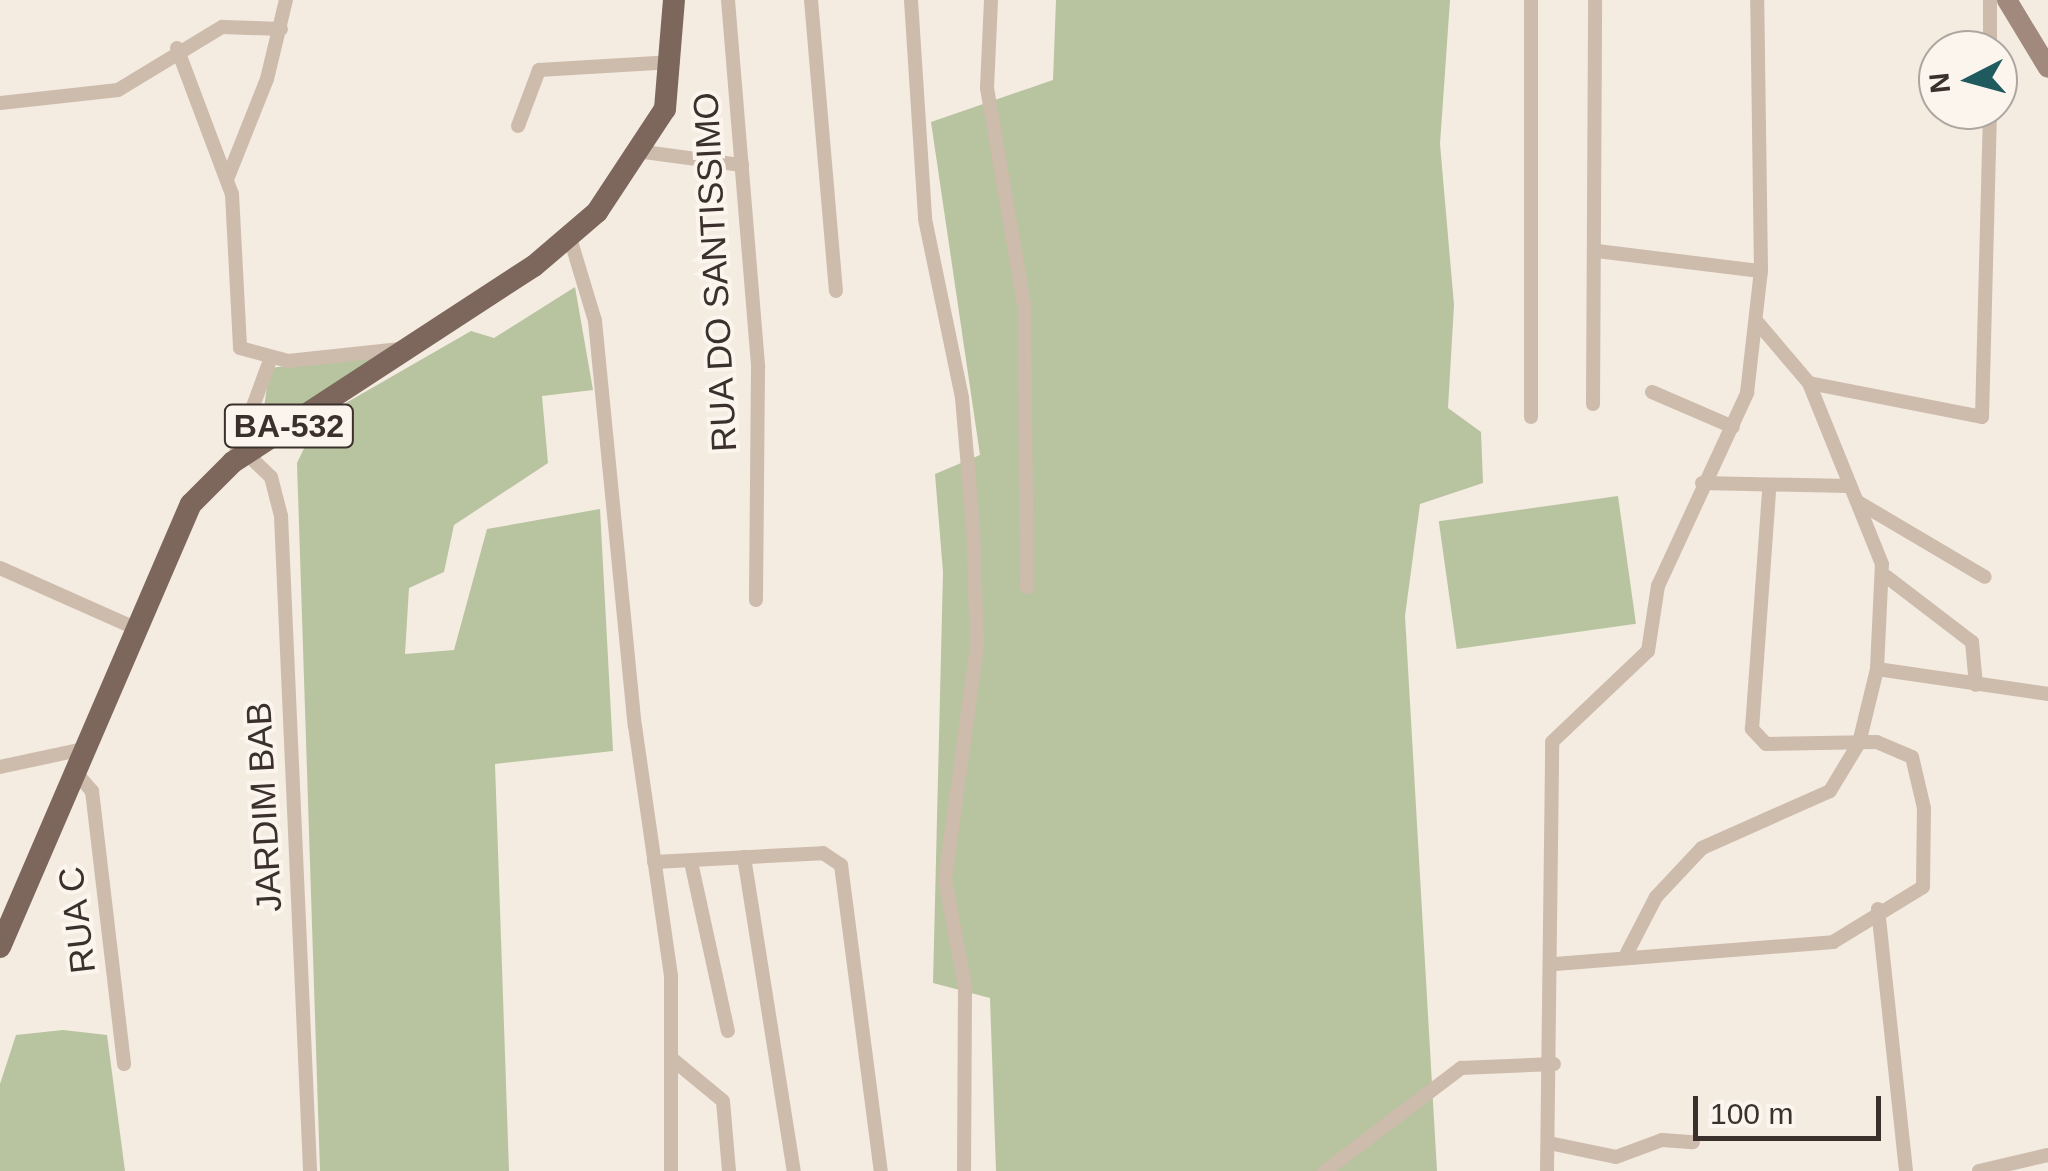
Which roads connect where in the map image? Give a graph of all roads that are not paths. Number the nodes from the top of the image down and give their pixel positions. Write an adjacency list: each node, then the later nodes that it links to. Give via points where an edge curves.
1 (286, 0): 12 (street)
2 (674, 0): 15 (main road, BA-532)
3 (728, 0): 21 (street, RUA DO SANTISSIMO)
4 (811, 0): 26 (street)
5 (911, 0): 73 (street, via 925,219 962,398 973,526 977,646 945,880 964,986)
6 (991, 0): 43 (street, via 987,88 1024,305)
7 (1532, 0): 33 (street)
8 (1595, 0): 24 (street)
9 (1757, 0): 25 (street)
10 (1990, 0): 13 (street)
11 (2007, 0): 16 (street)
12 (281, 29): 14 (street, via 222,26); 22 (street)
13 (1990, 30)
14 (177, 48): 17 (street, via 109,93); 22 (street)
15 (674, 62): 18 (street, via 539,70); 20 (main road, BA-532)
16 (2048, 68)
17 (0, 103)
18 (518, 126)
19 (1990, 130): 30 (street, via 1986,407 1978,419)
20 (644, 152): 21 (street); 23 (main road, BA-532)
21 (742, 165): 44 (street, RUA DO SANTISSIMO, via 758,368)
22 (228, 176): 29 (street, via 236,335 240,348)
23 (570, 238): 28 (main road, BA-532); 55 (street, via 595,321)
24 (1597, 251): 25 (street); 32 (street)
25 (1761, 271): 27 (street)
26 (836, 291)
27 (1758, 322): 30 (street); 34 (street)
28 (410, 348): 29 (street); 35 (main road, BA-532)
29 (270, 360): 35 (street)
30 (1809, 383): 37 (street)
31 (1652, 392): 34 (street)
32 (1593, 404)
33 (1531, 417)
34 (1733, 428): 36 (street)
35 (239, 457): 45 (main road, BA-532, via 173,533); 68 (street, JARDIM BAB, via 271,477 281,516)
36 (1702, 483): 38 (street); 60 (street, via 1658,586 1648,651 1552,742)
37 (1848, 486): 38 (street); 39 (street)
38 (1769, 491): 49 (street, via 1752,729 1766,744)
39 (1858, 502): 41 (street); 42 (street)
40 (0, 568): 45 (street)
41 (1886, 577): 46 (street); 47 (street, via 1972,642)
42 (1986, 577)
43 (1027, 586)
44 (756, 600)
45 (134, 628): 50 (main road, BA-532)
46 (1877, 669): 47 (street); 49 (street)
47 (1976, 685): 48 (street)
48 (2048, 694)
49 (1859, 743): 57 (street, via 1894,747 1917,765 1925,880 1920,893); 59 (street, via 1821,800 1730,829 1702,848 1656,897)
50 (88, 748): 51 (street); 53 (main road, BA-532)
51 (41, 765): 52 (street); 53 (street)
52 (0, 766)
53 (75, 783): 58 (main road, BA-532); 63 (street, RUA C, via 92,791)
54 (744, 857): 56 (street); 71 (street); 72 (street, via 824,853 841,865)
55 (654, 862): 56 (street); 62 (street)
56 (690, 862): 61 (street)
57 (1878, 910): 59 (street, via 1833,942); 76 (street)
58 (0, 948)
59 (1627, 953): 60 (street)
60 (1555, 964): 64 (street)
61 (728, 1032)
62 (671, 1058): 69 (street); 70 (street, via 723,1101)
63 (124, 1064)
64 (1554, 1064): 66 (street); 74 (street, via 1461,1068)
65 (1693, 1142): 66 (street, via 1662,1140 1616,1157)
66 (1549, 1143): 75 (street)
67 (2048, 1156): 77 (street)
68 (310, 1171)
69 (671, 1171)
70 (730, 1171)
71 (794, 1171)
72 (881, 1171)
73 (964, 1171)
74 (1325, 1171)
75 (1546, 1171)
76 (1906, 1171)
77 (1979, 1171)

